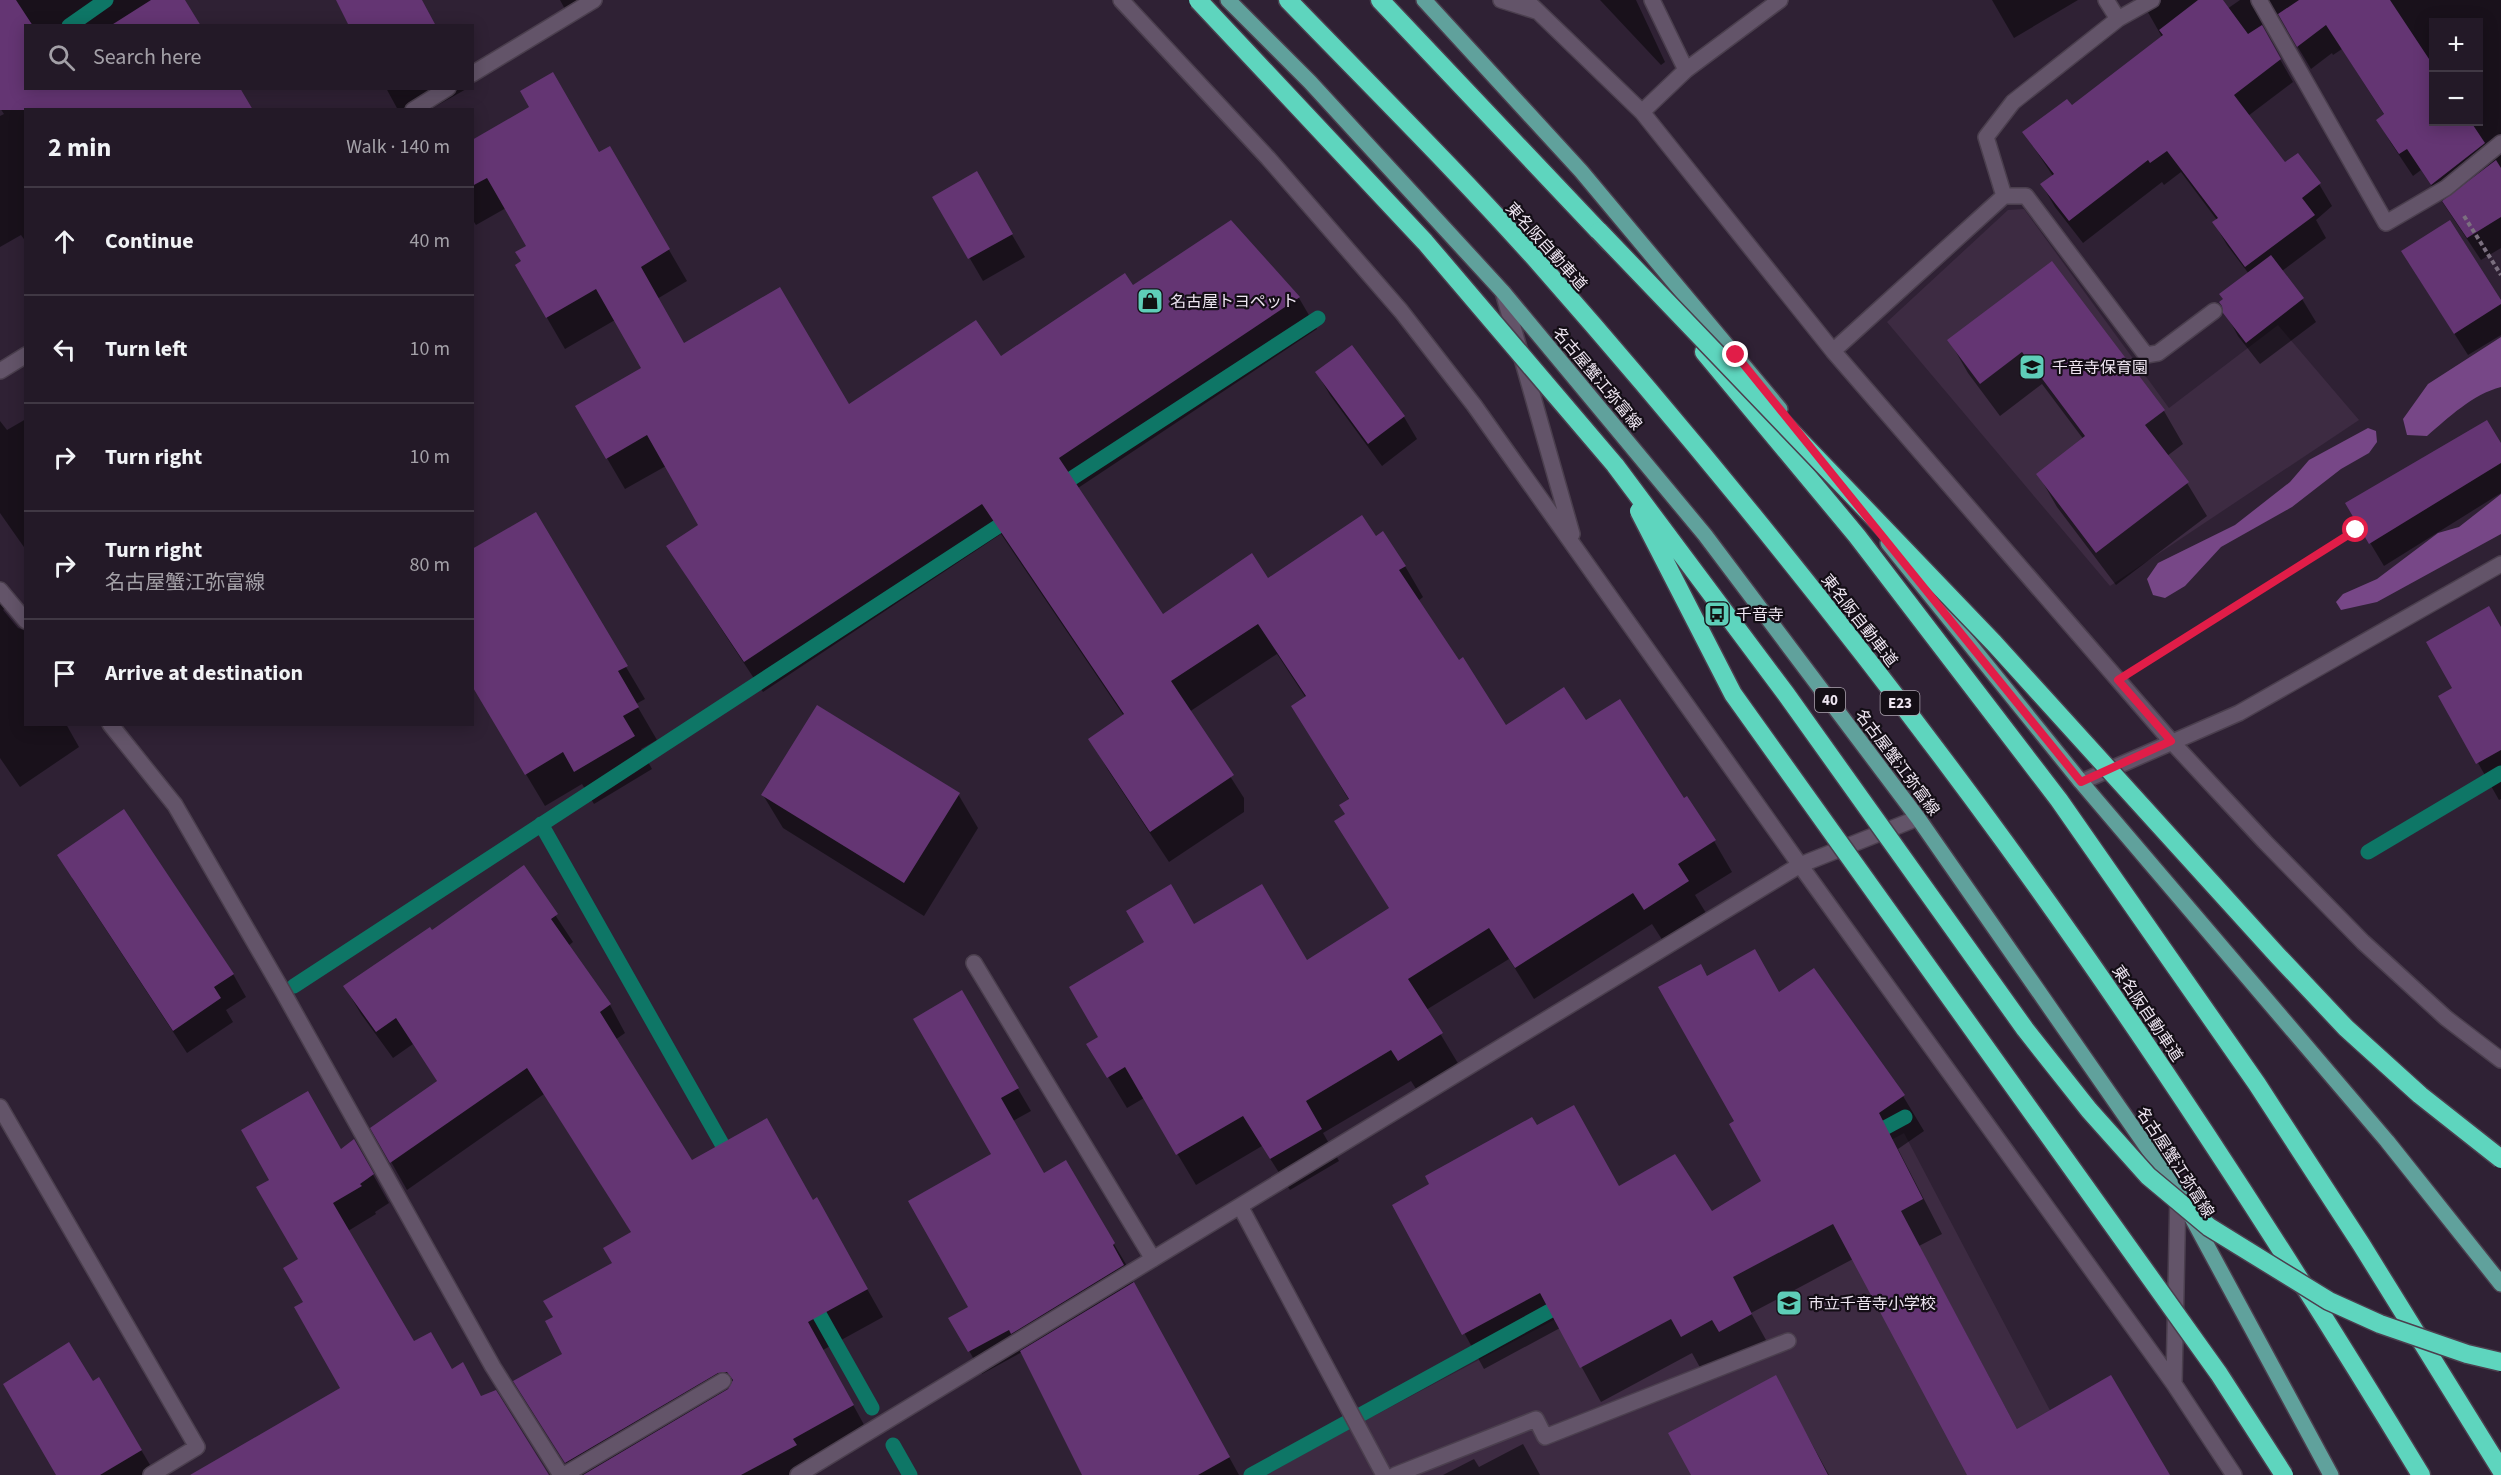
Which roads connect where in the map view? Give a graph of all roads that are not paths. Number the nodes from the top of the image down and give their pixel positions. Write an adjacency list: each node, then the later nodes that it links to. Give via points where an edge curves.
1 (594, 0): 18 (street)
2 (1120, 0): 31 (street, via 1268,158 1401,311)
3 (1198, 0): 30 (highway, bridge, via 1425,242)
4 (1228, 0): 25 (main road, 名古屋蟹江弥富線 / 40, via 1310,82)
5 (1288, 0): 61 (highway, 東名阪自動車道 / E23, bridge, via 1538,262 1755,519 1909,715 2101,978 2288,1259)
6 (1380, 0): 24 (highway)
7 (1424, 0): 37 (main road, via 1581,171 1736,355)
8 (1501, 0): 15 (street)
9 (1526, 0): 15 (street)
10 (1652, 0): 17 (street)
11 (1780, 0): 17 (street)
12 (2106, 0): 16 (street)
13 (2152, 0): 16 (street)
14 (2259, 0): 22 (street, via 2386,223 2446,188)
15 (1539, 12): 21 (street)
16 (2118, 20): 23 (street, via 2013,102 1986,137)
17 (1686, 70): 21 (street)
18 (474, 73)
19 (445, 90): 20 (street)
20 (416, 108)
21 (1642, 112): 27 (street)
22 (2501, 143)
23 (2004, 196): 26 (street, via 2026,196 2146,355 2158,353); 27 (street)
24 (1599, 231): 43 (highway, bridge, via 1994,643 2346,1028 2420,1095); 52 (highway, bridge, via 1743,396 1857,536 2059,800 2270,1104)
25 (1503, 292): 31 (street); 38 (main road, 名古屋蟹江弥富線 / 40, via 1706,535)
26 (2214, 311)
27 (1833, 351): 36 (street)
28 (24, 356): 29 (street)
29 (0, 371)
30 (1615, 465): 49 (highway, bridge, via 1786,693 2025,1029 2148,1176 2209,1227 2329,1301 2380,1324); 59 (highway, bridge, via 1733,694 2219,1374)
31 (1575, 545): 39 (street)
32 (2501, 564): 36 (street, via 2239,713)
33 (0, 590): 34 (street)
34 (24, 619)
35 (112, 726): 54 (street, via 175,806 493,1367)
36 (2171, 741): 37 (street); 41 (street, via 2363,942 2446,1018)
37 (2081, 782): 47 (main road, via 2387,1141)
38 (1918, 818): 39 (street); 44 (main road, 名古屋蟹江弥富線 / 40)
39 (1800, 865): 45 (street); 51 (street)
40 (974, 963): 46 (street)
41 (2501, 1060)
42 (0, 1107): 53 (street, via 197,1447)
43 (2501, 1160)
44 (2178, 1192): 51 (street); 60 (main road, 名古屋蟹江弥富線 / 40)
45 (1240, 1206): 46 (street); 56 (street)
46 (1153, 1259): 55 (street)
47 (2501, 1284)
48 (1788, 1341): 57 (street, via 1545,1437 1536,1419)
49 (2501, 1362)
50 (723, 1381): 54 (street)
51 (2174, 1384): 58 (street)
52 (2501, 1470)
53 (151, 1475)
54 (562, 1475)
55 (798, 1475)
56 (1384, 1475)
57 (1395, 1475)
58 (2234, 1475)
59 (2284, 1475)
60 (2331, 1475)
61 (2421, 1475)

